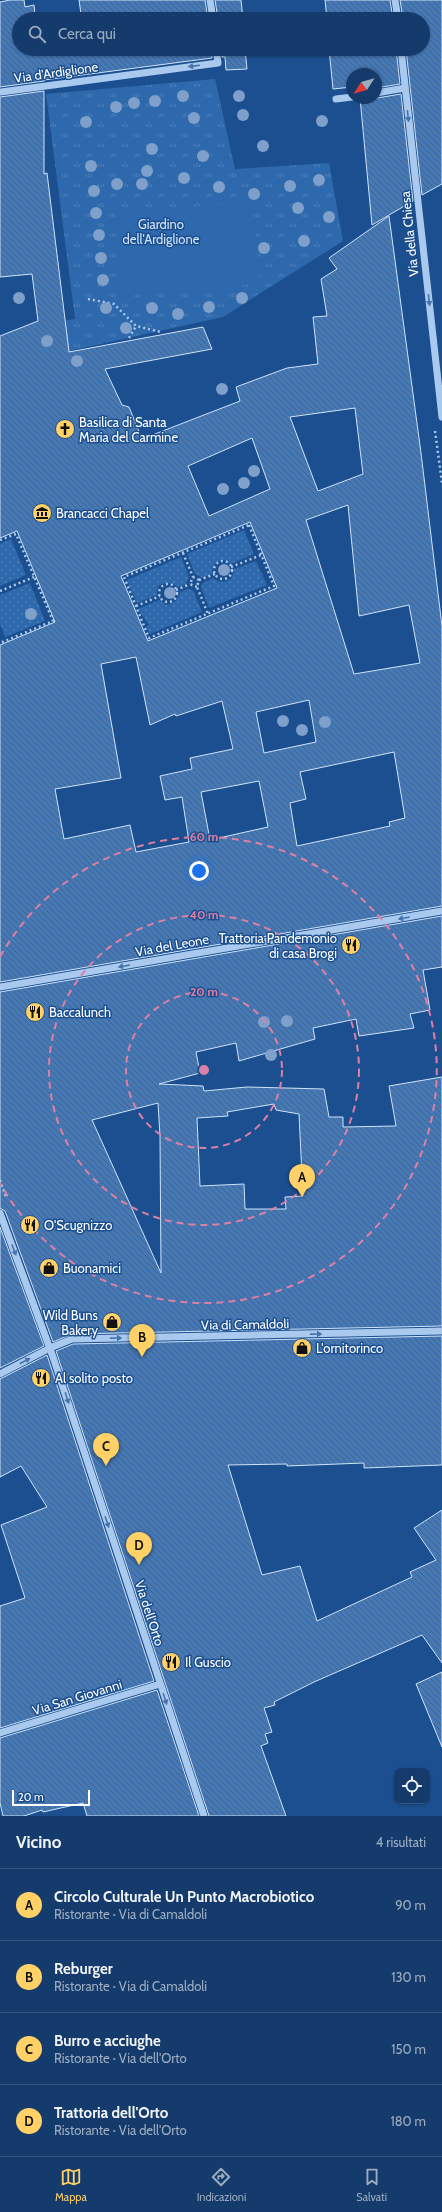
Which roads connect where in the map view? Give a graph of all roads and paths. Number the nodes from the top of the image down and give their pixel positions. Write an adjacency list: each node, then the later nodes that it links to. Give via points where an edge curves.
1 (210, 0): 3 (street)
2 (395, 0): 4 (street)
3 (211, 12)
4 (397, 12)
5 (217, 56): 8 (street, Via d'Ardiglione, one-way to 8, via 218,63)
6 (402, 56): 7 (street, Via della Chiesa)
7 (405, 88): 9 (street); 16 (street, Via della Chiesa, one-way to 16)
8 (1, 92)
9 (382, 92)
10 (346, 98): 11 (street)
11 (336, 99)
12 (88, 299): 13 (path, via 114,304)
13 (136, 326): 14 (path); 15 (path)
14 (161, 332)
15 (129, 338)
16 (442, 417)
17 (0, 540): 22 (path, via 16,534)
18 (183, 553): 19 (path, via 249,525); 23 (path); 30 (path, via 124,577)
19 (261, 555): 20 (path); 31 (path, via 274,586)
20 (231, 567): 21 (path, via 230,576 225,579); 21 (path, via 225,562 219,562 215,566)
21 (215, 574): 24 (path)
22 (34, 577): 27 (path); 32 (path, via 53,621)
23 (193, 577): 24 (path); 25 (path)
24 (199, 580): 26 (path)
25 (190, 584): 26 (path); 28 (path)
26 (197, 587): 31 (path)
27 (0, 590)
28 (176, 590): 29 (path, via 172,585 166,585 160,590); 29 (path, via 177,595 172,601 164,600)
29 (160, 596): 30 (path)
30 (136, 606): 31 (path, via 149,638)
31 (208, 614)
32 (0, 642)
33 (442, 911): 34 (street, Via del Leone, one-way to 34)
34 (0, 987)
35 (0, 1213): 37 (street, Via dell'Orto, one-way to 37)
36 (442, 1331): 37 (street, Via di Camaldoli, one-way to 36, via 72,1339)
37 (50, 1348): 38 (street, Via di Camaldoli, one-way to 37); 39 (street, Via dell'Orto, one-way to 39)
38 (0, 1374)
39 (160, 1684): 40 (street, Via San Giovanni); 41 (street, Via dell'Orto, one-way to 41)
40 (0, 1733)
41 (204, 1816)

